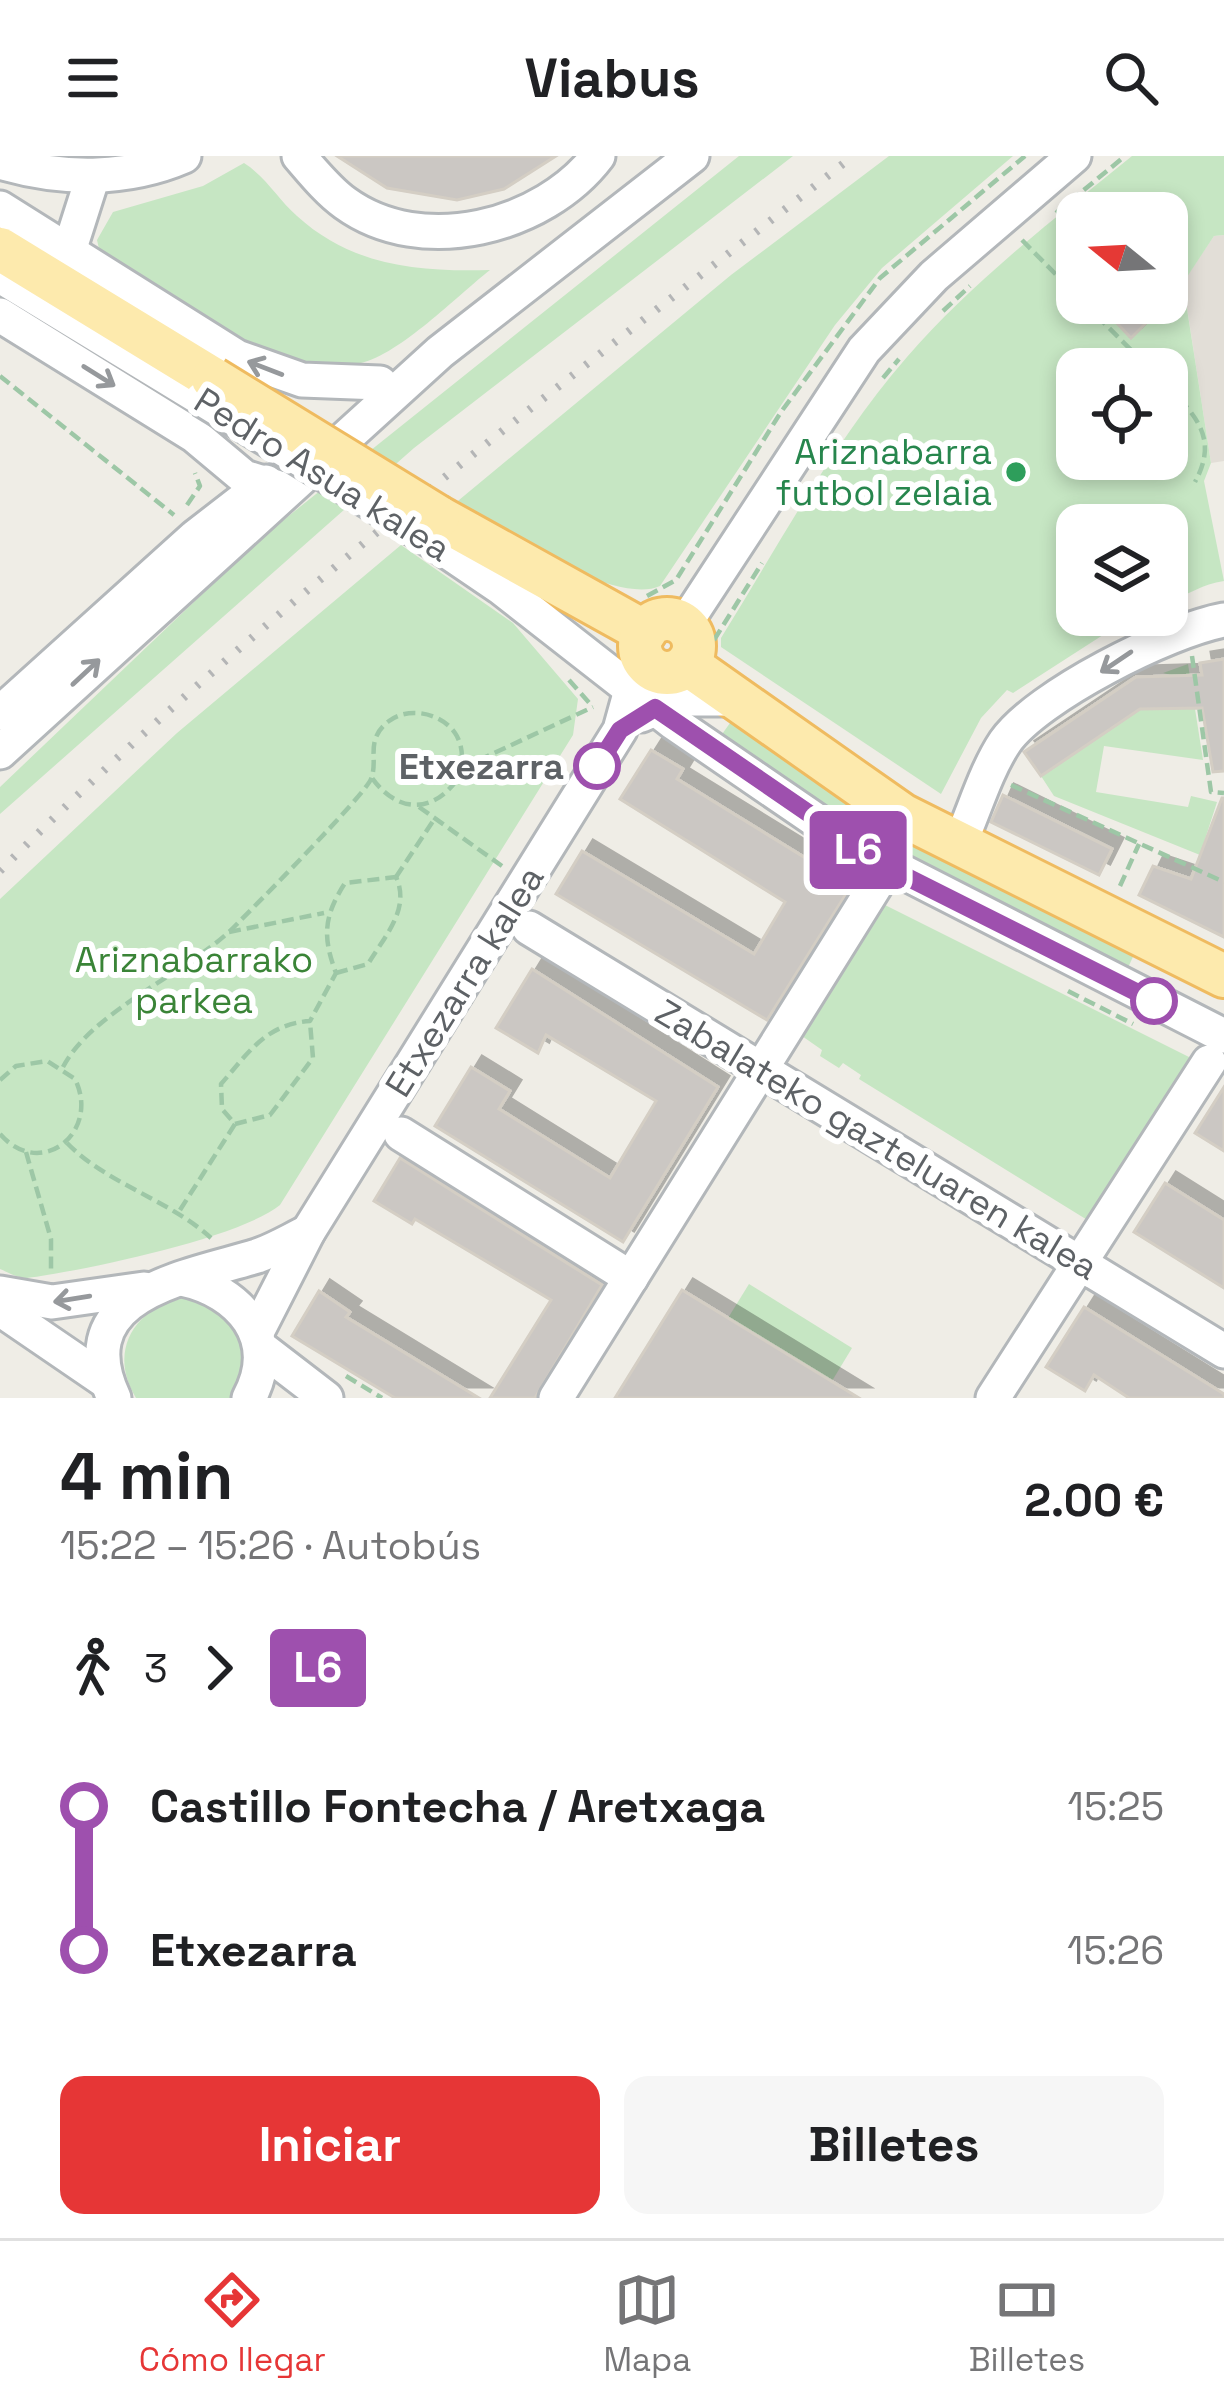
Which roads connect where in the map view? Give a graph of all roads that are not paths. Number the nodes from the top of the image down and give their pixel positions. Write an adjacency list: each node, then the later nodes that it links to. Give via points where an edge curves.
1 (184, 156): 7 (street, via 151,170)
2 (299, 156): 3 (street, via 346,205 402,227 455,231 512,219 562,195)
3 (598, 156)
4 (692, 156): 13 (street)
5 (1074, 156): 21 (street, Etxezarra kalea, via 934,276 864,350)
6 (0, 162): 7 (street)
7 (93, 176): 9 (street)
8 (0, 208): 9 (street, Pedro Asua kalea)
9 (70, 248): 14 (street, Pedro Asua kalea, one-way to 9, via 276,374 206,341)
10 (0, 249): 15 (main road, Pedro Asua kalea)
11 (0, 276): 15 (street, Pedro Asua kalea)
12 (0, 315): 16 (street, Pedro Asua kalea, one-way to 16)
13 (440, 352): 14 (street); 17 (street)
14 (380, 383): 17 (street)
15 (207, 389): 19 (main road, Pedro Asua kalea, bridge)
16 (213, 453): 17 (street, Pedro Asua kalea); 18 (street, Pedro Asua kalea)
17 (276, 487): 18 (street); 23 (street, one-way to 17)
18 (220, 517): 22 (street)
19 (429, 525): 21 (main road, Pedro Asua kalea); 21 (street, Pedro Asua kalea, via 581,666)
20 (1224, 620): 24 (street, one-way to 24, via 1137,648 1022,724 998,756)
21 (646, 667): 24 (main road, via 732,699); 25 (street); 31 (street, Etxezarra kalea)
22 (0, 713)
23 (0, 752)
24 (959, 845): 27 (main road)
25 (887, 867): 28 (street); 29 (street)
26 (529, 928): 29 (street, Zabalateko gazteluaren kalea)
27 (1224, 976)
28 (1216, 1049): 32 (street)
29 (761, 1070): 32 (street, Zabalateko gazteluaren kalea); 33 (street)
30 (401, 1134): 33 (street)
31 (308, 1232): 34 (street); 38 (street, Etxezarra kalea)
32 (1078, 1261): 39 (street, Zabalateko gazteluaren kalea); 44 (street)
33 (631, 1278): 43 (street)
34 (182, 1279): 35 (street); 38 (street, via 240,1304)
35 (146, 1288): 36 (street, one-way to 36, via 52,1302); 41 (street, via 110,1328)
36 (0, 1292)
37 (0, 1309): 41 (street)
38 (259, 1340): 40 (street); 42 (street, Etxezarra kalea, via 258,1382)
39 (1224, 1352)
40 (330, 1383)
41 (110, 1390)
42 (249, 1398)
43 (556, 1398)
44 (994, 1398)

